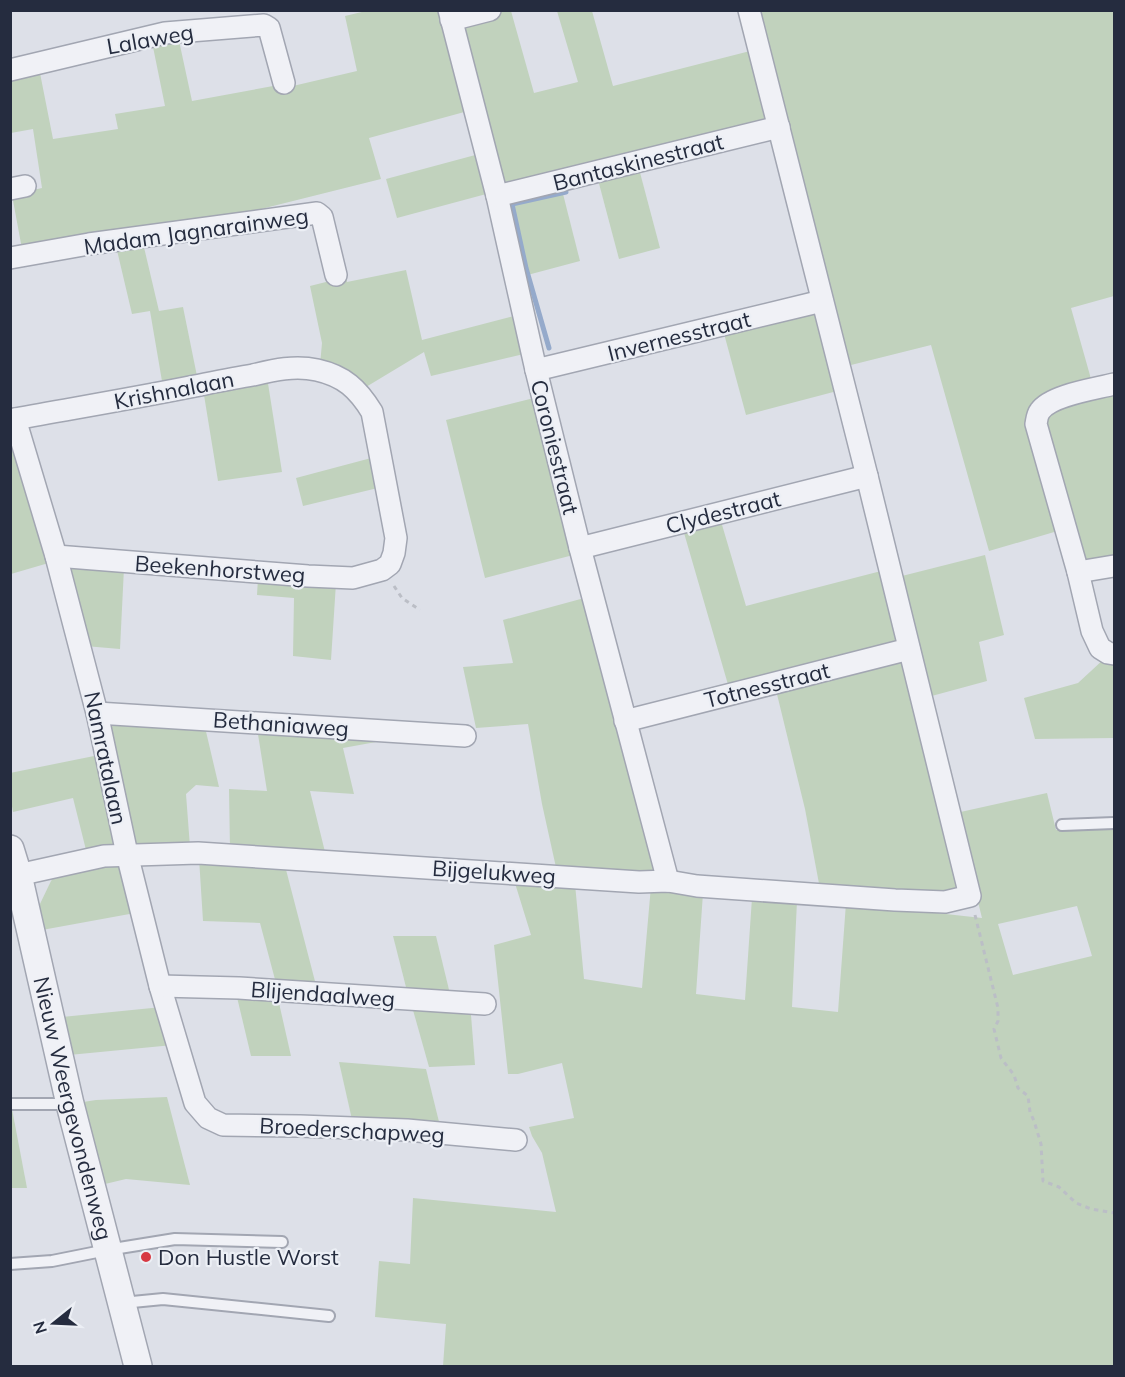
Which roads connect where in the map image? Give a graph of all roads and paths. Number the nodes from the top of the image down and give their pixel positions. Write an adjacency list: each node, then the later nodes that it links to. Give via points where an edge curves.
1 (490, 10): 3 (street)
2 (749, 10): 6 (street)
3 (450, 15): 7 (street, Coroniestraat)
4 (10, 70): 5 (street, Lalaweg, via 165,33 264,25 269,28)
5 (284, 83)
6 (778, 127): 7 (street, Bantaskinestraat); 10 (street)
7 (497, 196): 11 (street, Coroniestraat)
8 (10, 258): 9 (street, Madam Jagnarainweg, via 317,213 322,218)
9 (336, 275)
10 (822, 301): 11 (street, Invernesstraat); 14 (street)
11 (536, 370): 15 (street, Coroniestraat)
12 (1114, 384): 19 (street, via 1049,402 1037,416 1036,424)
13 (13, 419): 16 (street, Namratalaan); 18 (street, Krishnalaan, via 284,369 307,368 332,374 350,384 372,412 396,538 390,564)
14 (867, 476): 15 (street, Clydestraat); 21 (street)
15 (580, 548): 24 (street, Coroniestraat)
16 (56, 556): 18 (street, Beekenhorstweg, via 353,578); 23 (street, Namratalaan)
17 (1114, 566): 19 (street)
18 (382, 570): 20 (path, via 402,597)
19 (1078, 572): 22 (street, via 1092,631 1100,648)
20 (420, 610)
21 (909, 649): 24 (street, Totnesstraat); 32 (street)
22 (1114, 654)
23 (97, 713): 25 (street, Bethaniaweg); 29 (street, Namratalaan)
24 (625, 720): 31 (street, Coroniestraat)
25 (465, 735)
26 (1114, 823): 27 (lane)
27 (1062, 825)
28 (10, 849): 30 (street, Nieuw Weergevondenweg)
29 (127, 854): 30 (street, Bijgelukweg); 31 (street, Bijgelukweg, via 198,853 629,882); 33 (street, Namratalaan)
30 (18, 875): 37 (street, Nieuw Weergevondenweg)
31 (668, 881): 32 (street, Bijgelukweg, via 895,900 945,902)
32 (970, 896): 39 (path, via 998,1008 994,1029 1001,1058 1018,1088 1028,1096 1041,1144 1043,1181 1059,1187 1076,1203)
33 (160, 986): 34 (street, Blijendaalweg); 35 (street, Namratalaan)
34 (485, 1004)
35 (195, 1103): 38 (street, Broederschapweg, via 208,1118 223,1125 407,1130)
36 (10, 1104): 37 (lane)
37 (70, 1104): 41 (street, Nieuw Weergevondenweg)
38 (516, 1140)
39 (1114, 1213)
40 (282, 1242): 41 (lane, via 175,1239)
41 (107, 1250): 42 (lane, via 52,1261); 43 (street, Nieuw Weergevondenweg)
42 (10, 1264)
43 (121, 1303): 44 (lane, via 162,1299); 45 (street, Nieuw Weergevondenweg)
44 (329, 1316)
45 (138, 1366)

